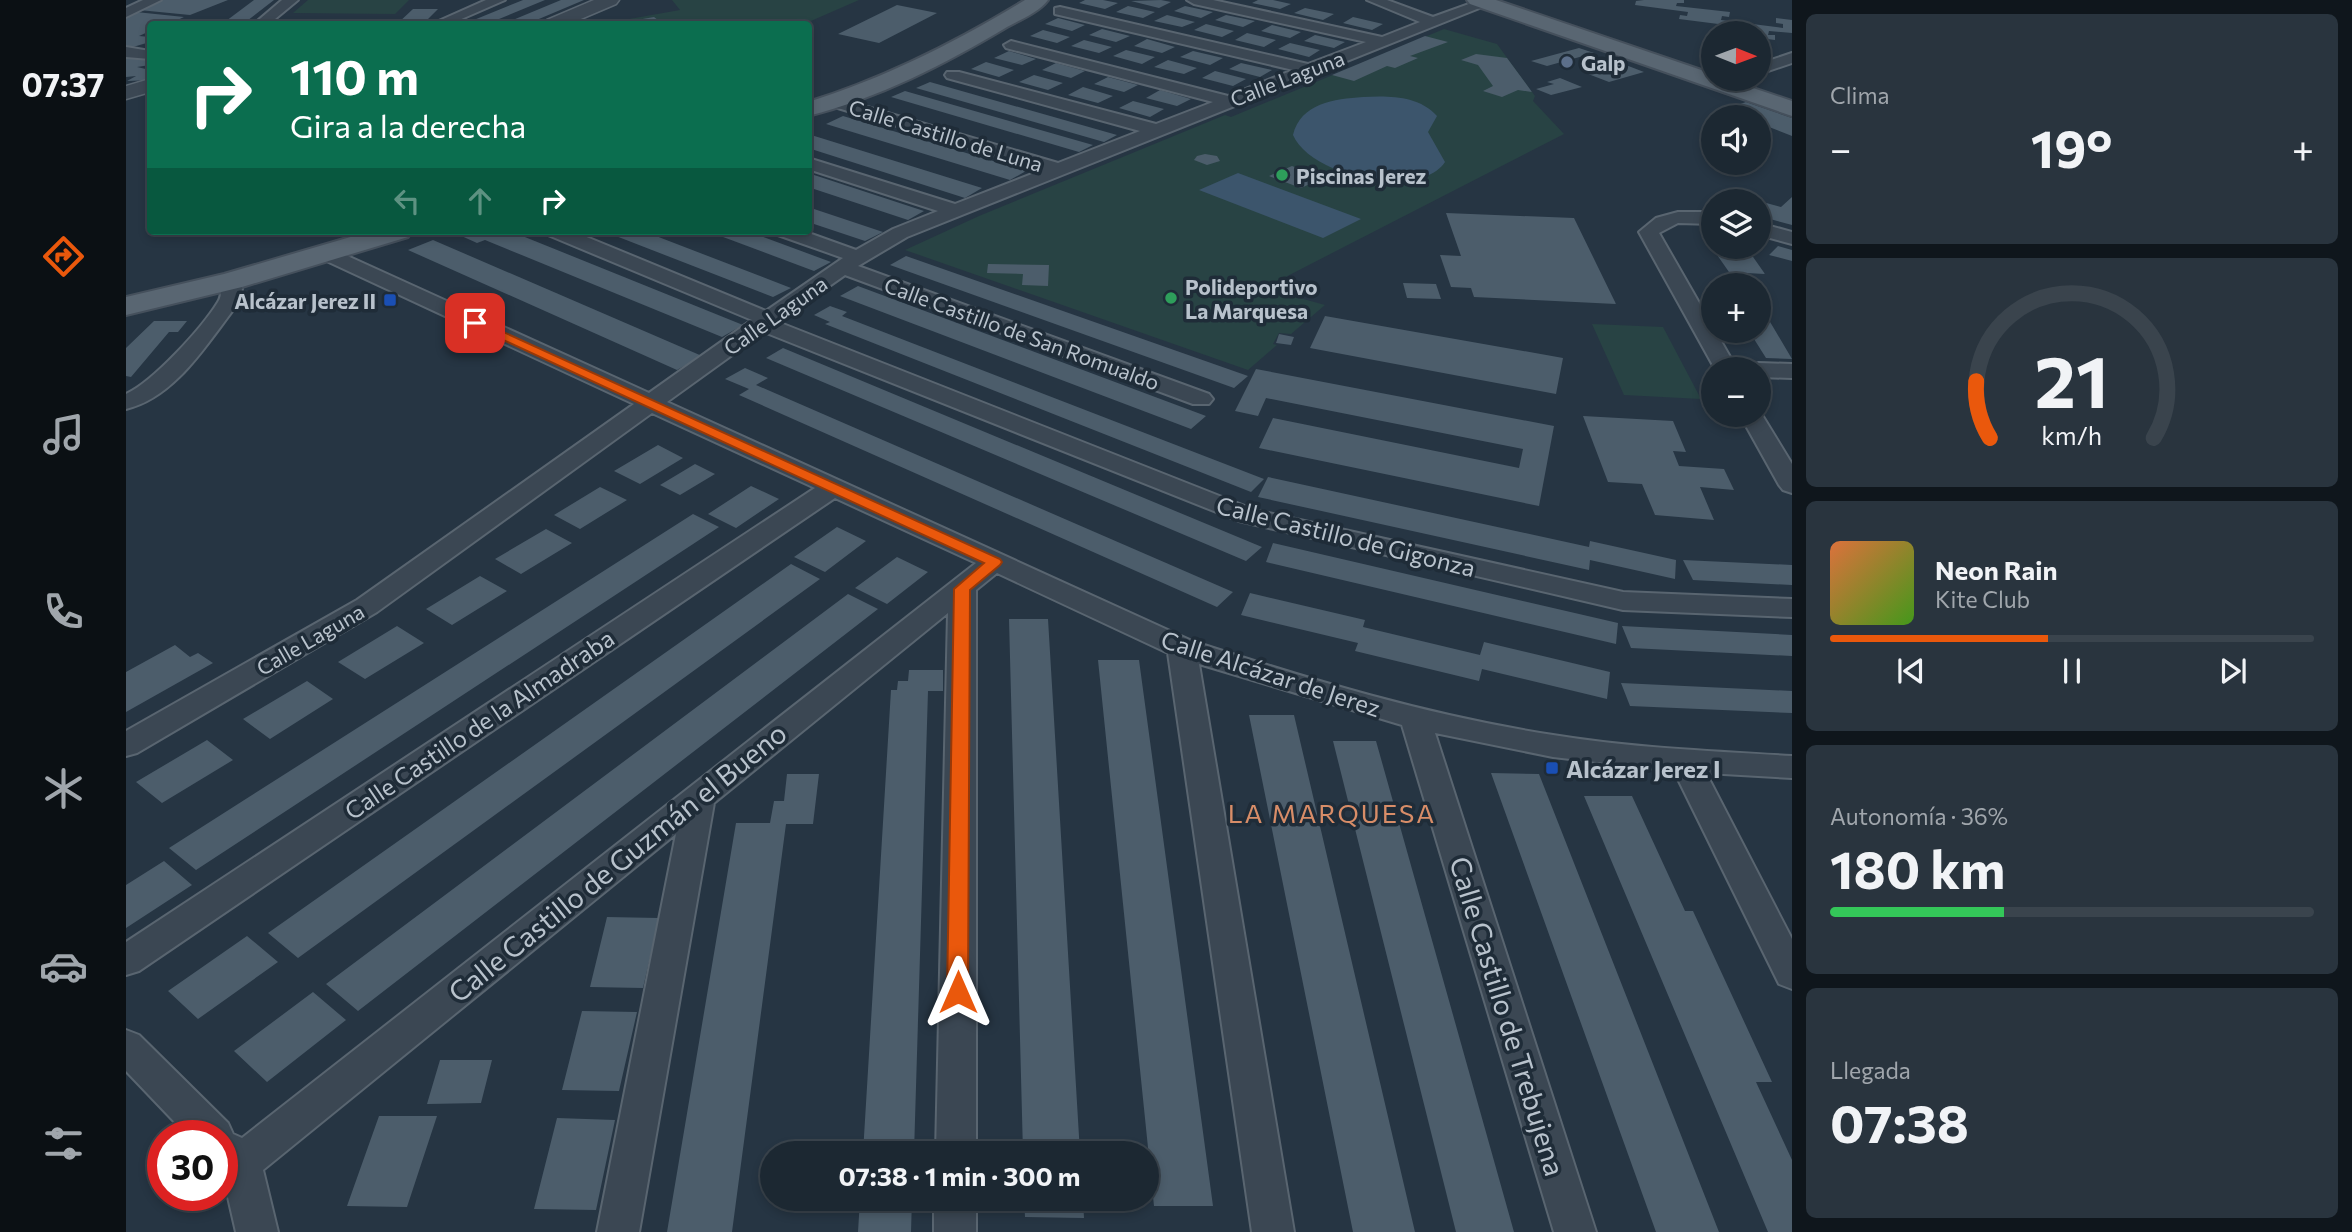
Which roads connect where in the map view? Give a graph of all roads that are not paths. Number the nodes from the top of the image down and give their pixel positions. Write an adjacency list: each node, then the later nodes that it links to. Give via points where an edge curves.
1 (154, 0): 11 (street)
2 (291, 0): 12 (street)
3 (498, 0): 13 (street)
4 (610, 0): 14 (street)
5 (1017, 0): 30 (main road, via 916,58)
6 (1038, 0): 33 (main road, via 970,43)
7 (1194, 0): 16 (street)
8 (1374, 0): 15 (street)
9 (1489, 1): 15 (street, Calle Laguna); 22 (main road); 35 (main road)
10 (1060, 11): 23 (street)
11 (126, 13)
12 (265, 21)
13 (446, 21)
14 (561, 21)
15 (1432, 22): 16 (street, Calle Laguna)
16 (1381, 41): 23 (street, Calle Laguna)
17 (1011, 45): 32 (street)
18 (126, 52): 19 (street)
19 (147, 55)
20 (1792, 58): 21 (street)
21 (1771, 65)
22 (1701, 68)
23 (1309, 69): 32 (street, Calle Laguna)
24 (953, 75): 36 (street)
25 (126, 84): 26 (street)
26 (147, 85)
27 (147, 86): 29 (street)
28 (1769, 91): 31 (main road)
29 (126, 93)
30 (812, 97)
31 (1792, 99)
32 (1229, 100): 36 (street, Calle Laguna)
33 (834, 102): 34 (main road); 38 (street, Calle Castillo de Luna)
34 (812, 108)
35 (1792, 109)
36 (1157, 130): 38 (street, Calle Laguna)
37 (812, 164): 39 (street)
38 (1059, 169): 39 (street, Calle Laguna)
39 (953, 210): 48 (street, Calle Laguna, via 900,233)
40 (1701, 218): 53 (street, via 1660,221 1649,232)
41 (1771, 232): 46 (street)
42 (345, 235): 50 (main road)
43 (386, 235): 47 (main road)
44 (564, 235): 52 (street, Calle Castillo de Gigonza)
45 (794, 235): 48 (street, Calle Castillo de San Romualdo)
46 (1792, 238)
47 (325, 253): 49 (main road); 58 (street, Calle Alcázar de Jerez)
48 (851, 262): 52 (street, Calle Laguna); 56 (street, Calle Castillo de San Romualdo)
49 (232, 281): 51 (main road); 57 (street, via 230,301 174,369 147,393)
50 (126, 294)
51 (126, 306)
52 (765, 321): 58 (street, Calle Laguna); 64 (street, Calle Castillo de Gigonza, via 1248,516 1623,601)
53 (1719, 357)
54 (1771, 370): 55 (street)
55 (1792, 371)
56 (1201, 399)
57 (126, 402)
58 (651, 404): 61 (street, Calle Alcázar de Jerez); 67 (street, Calle Laguna, via 367,606)
59 (1759, 427): 60 (street)
60 (1792, 485)
61 (831, 488): 62 (street, Calle Alcázar de Jerez); 71 (street, Calle Castillo de la Almadraba)
62 (995, 562): 63 (street, Calle Castillo de Guzmán el Bueno); 65 (street, Calle Alcázar de Jerez)
63 (962, 589): 70 (street, Calle Castillo de Guzmán el Bueno); 76 (street)
64 (1792, 608)
65 (1182, 648): 66 (street, Calle Alcázar de Jerez, via 1304,689); 82 (street)
66 (1415, 719): 68 (street, Calle Alcázar de Jerez, via 1553,746); 83 (street, Calle Castillo de Trebujena)
67 (126, 745)
68 (1684, 760): 69 (street, Calle Alcázar de Jerez); 72 (street)
69 (1792, 767)
70 (699, 797): 75 (street, Calle Castillo de Guzmán el Bueno); 80 (street)
71 (126, 961)
72 (1792, 974)
73 (126, 1046): 74 (street)
74 (199, 1120)
75 (238, 1139)
76 (956, 1141)
77 (238, 1181): 79 (street)
78 (955, 1211): 81 (street)
79 (257, 1232)
80 (618, 1232)
81 (955, 1232)
82 (1273, 1232)
83 (1575, 1232)

